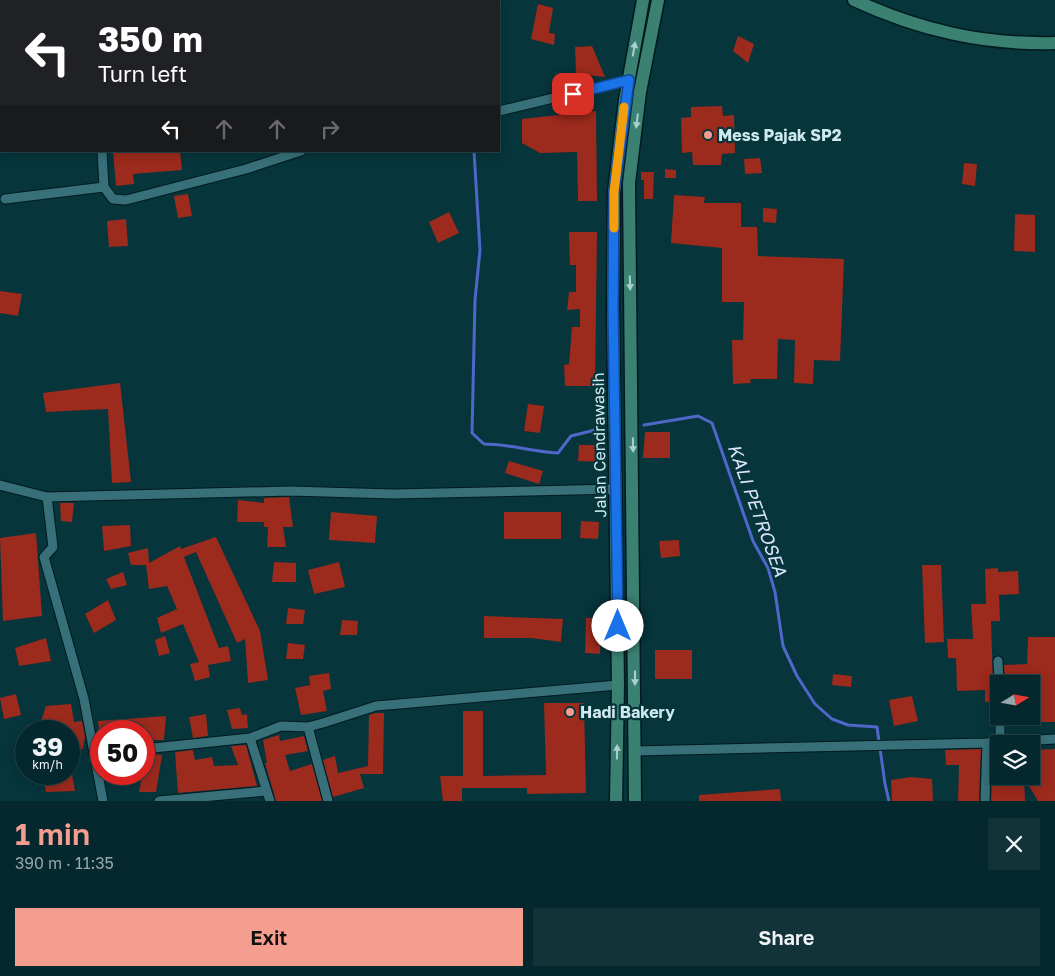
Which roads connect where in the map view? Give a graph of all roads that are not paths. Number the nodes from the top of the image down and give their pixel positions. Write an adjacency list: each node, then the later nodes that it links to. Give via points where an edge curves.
1 (643, 0): 5 (main road, Jalan Cendrawasih, one-way to 1)
2 (658, 0): 25 (main road, Jalan Cendrawasih, one-way to 25, via 640,92 629,183)
3 (854, 0): 4 (main road, via 916,25 967,38)
4 (1055, 43)
5 (629, 80): 6 (street); 12 (main road, Jalan Cendrawasih, via 614,192)
6 (500, 111)
7 (102, 152): 9 (street)
8 (298, 152): 9 (street, via 126,200 113,199)
9 (104, 187): 10 (street)
10 (4, 199)
11 (0, 485): 13 (street)
12 (617, 489): 13 (street, via 393,494 290,491); 16 (main road, Jalan Cendrawasih)
13 (47, 497): 17 (street, via 53,547 44,557)
14 (998, 661): 15 (street)
15 (999, 675)
16 (618, 686): 18 (street, via 376,706); 32 (main road, Jalan Cendrawasih, one-way to 16)
17 (90, 722)
18 (308, 726): 19 (street, via 281,726); 31 (street)
19 (250, 738): 24 (street); 27 (street)
20 (1055, 739): 21 (street)
21 (1040, 740)
22 (987, 743): 23 (street); 25 (street); 34 (street)
23 (990, 743)
24 (155, 748)
25 (635, 751): 33 (main road, Jalan Cendrawasih)
26 (102, 785): 28 (street)
27 (266, 791): 29 (street); 30 (street)
28 (104, 801)
29 (159, 801)
30 (270, 801)
31 (328, 801)
32 (616, 801)
33 (635, 801)
34 (985, 801)

